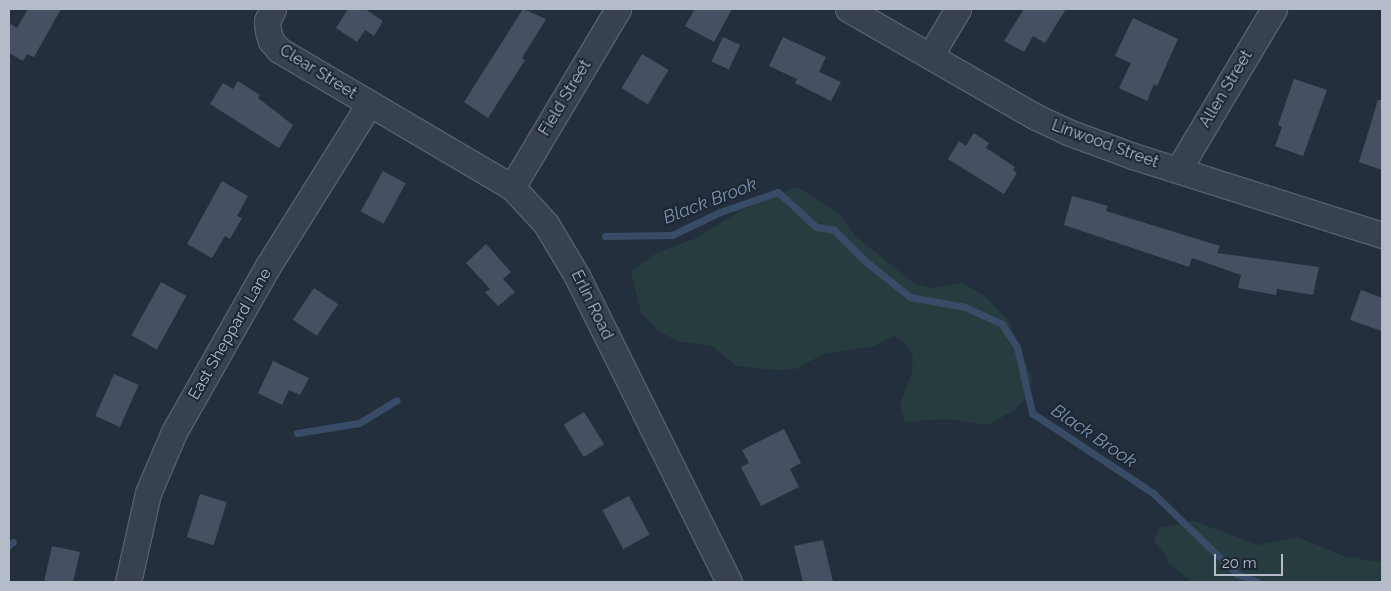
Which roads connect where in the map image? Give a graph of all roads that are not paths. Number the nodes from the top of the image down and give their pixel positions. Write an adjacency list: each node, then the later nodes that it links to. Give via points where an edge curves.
1 (272, 9): 7 (street, Clear Street, via 267,21 270,41 279,50)
2 (618, 9): 9 (street, Field Street)
3 (848, 9): 6 (street, Linwood Street)
4 (958, 9): 6 (street)
5 (1274, 9): 8 (street, Allen Street)
6 (930, 56): 8 (street, Linwood Street, via 1068,132)
7 (370, 103): 9 (street, Erlin Road); 11 (street, East Sheppard Lane, via 268,266 174,432 148,493)
8 (1178, 170): 10 (street, Linwood Street)
9 (512, 187): 12 (street, Erlin Road, via 563,248)
10 (1382, 234)
11 (128, 582)
12 (729, 582)

